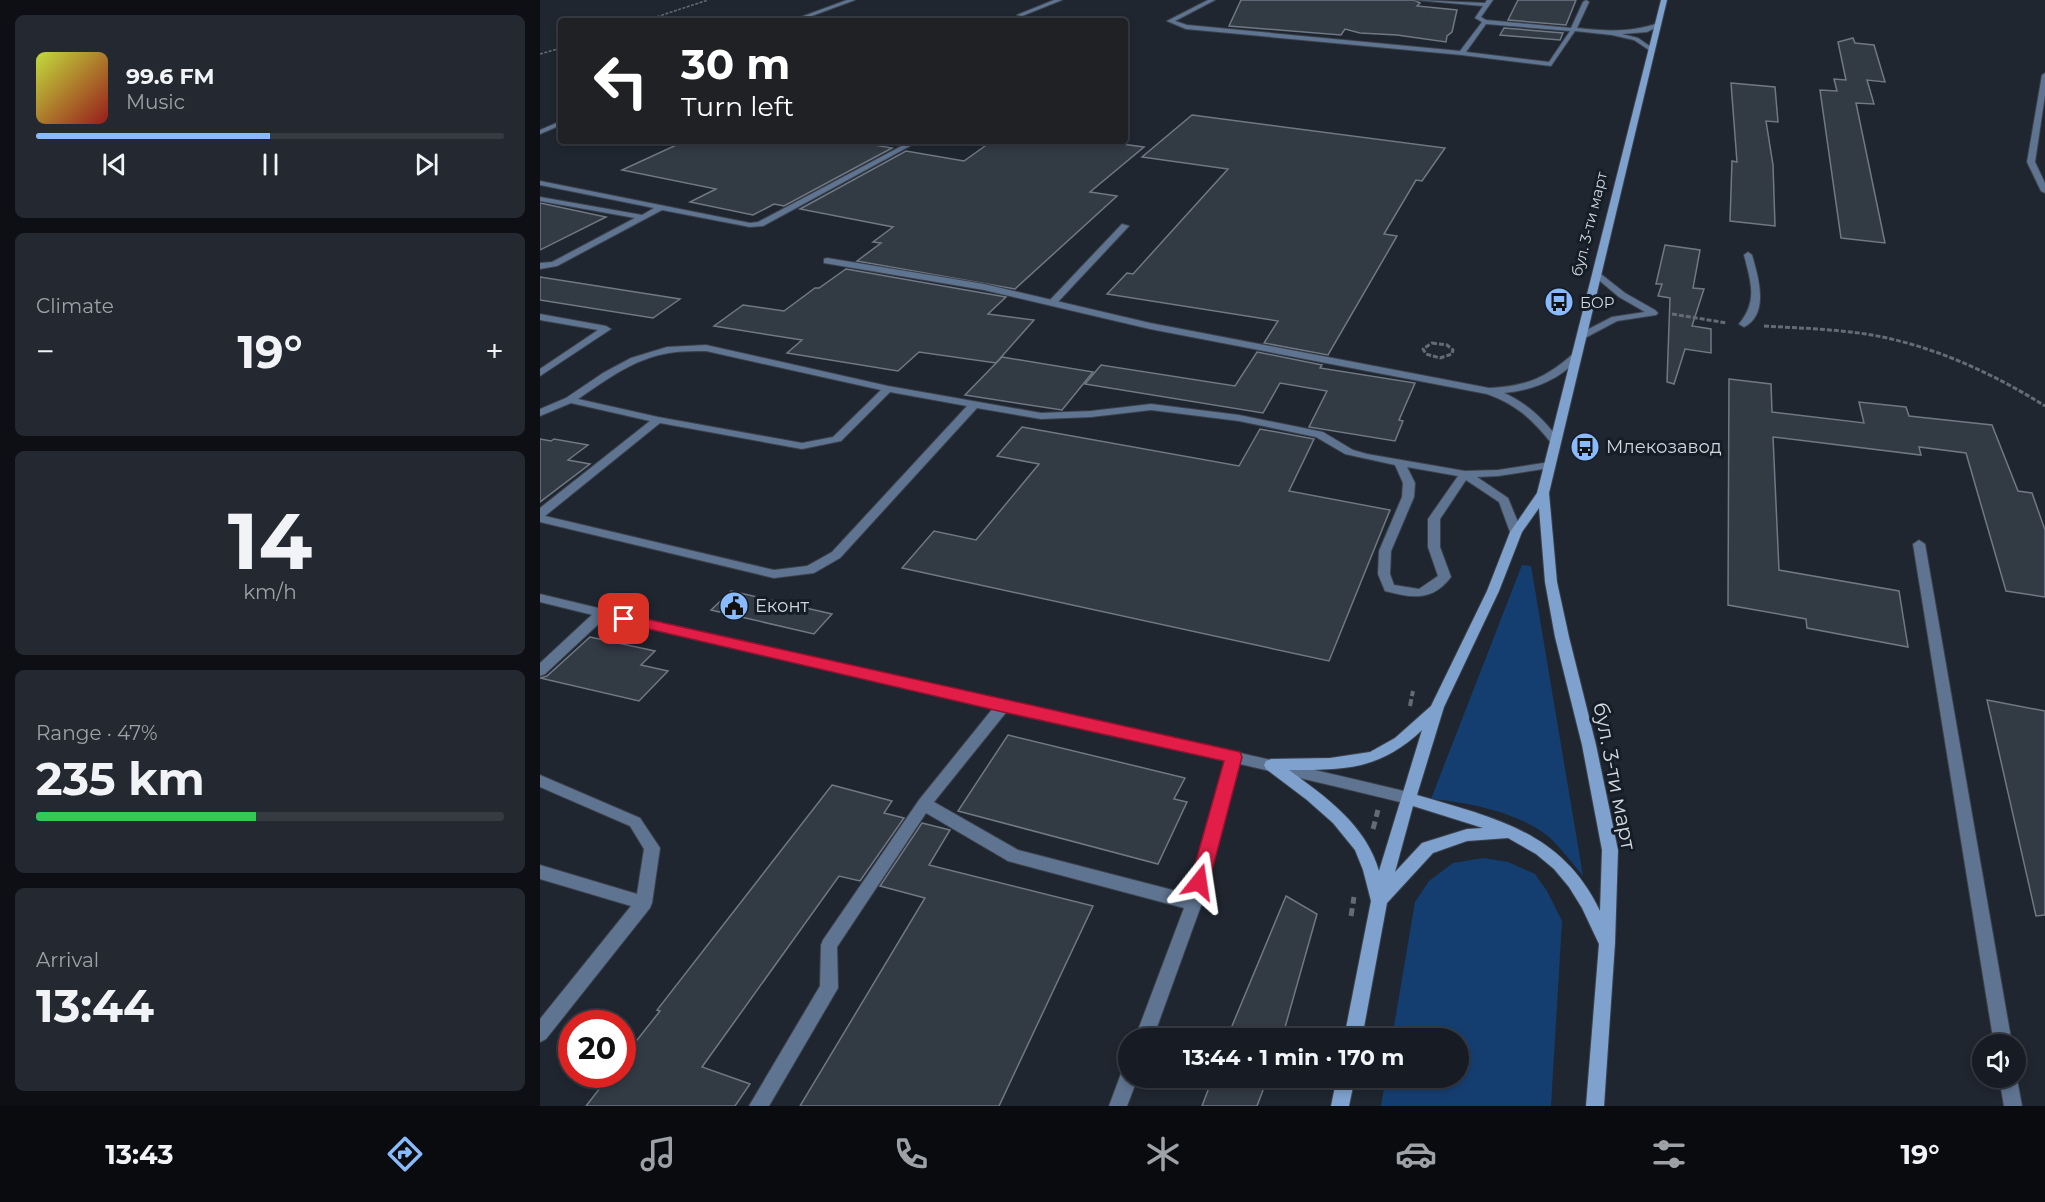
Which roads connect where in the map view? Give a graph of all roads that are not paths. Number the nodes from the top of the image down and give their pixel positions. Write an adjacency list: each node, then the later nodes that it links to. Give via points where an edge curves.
1 (852, 0): 9 (street)
2 (1059, 0): 8 (street)
3 (1212, 0): 17 (street, via 1170,21 1186,27)
4 (1421, 0): 7 (street)
5 (1664, 0): 13 (main road, бул. 3-ти март)
6 (1586, 2): 14 (street)
7 (1488, 3): 12 (street, via 1478,14)
8 (1020, 15)
9 (802, 16): 10 (street); 11 (street)
10 (798, 18)
11 (810, 18)
12 (1485, 22): 14 (street); 17 (street)
13 (1658, 26): 15 (street); 16 (main road, бул. 3-ти март)
14 (1573, 30): 15 (street); 17 (street, via 1551,64)
15 (1612, 33): 16 (street, via 1636,39)
16 (1652, 50): 31 (main road, бул. 3-ти март)
17 (1462, 53)
18 (2045, 75): 23 (street, via 2031,162)
19 (558, 124): 20 (street)
20 (540, 132)
21 (910, 144): 25 (street, via 760,224)
22 (540, 183): 25 (street)
23 (2045, 191)
24 (540, 199): 26 (street)
25 (660, 208): 26 (street)
26 (642, 217): 30 (street, via 554,264)
27 (1125, 226): 32 (street)
28 (1748, 255): 34 (street, via 1756,302 1754,315)
29 (827, 261): 32 (street)
30 (540, 266)
31 (1597, 274): 35 (main road, бул. 3-ти март); 35 (street, via 1622,295 1653,312 1615,319)
32 (1053, 302): 39 (street, via 1336,364)
33 (540, 317): 37 (street, via 606,329)
34 (1744, 324)
35 (1582, 336): 36 (main road, бул. 3-ти март)
36 (1577, 355): 39 (street, via 1558,374 1533,386); 44 (main road, бул. 3-ти март)
37 (540, 373)
38 (888, 389): 40 (street, via 706,348 668,350 634,360); 41 (street); 43 (street, via 837,438 802,446)
39 (1489, 391): 44 (street, via 1520,403)
40 (570, 400): 42 (street); 43 (street)
41 (975, 404): 45 (street, via 1041,416 1151,407 1239,418 1319,434 1349,452); 49 (street, via 836,555 810,570 774,574)
42 (540, 413)
43 (658, 420): 49 (street)
44 (1556, 442): 46 (main road, бул. 3-ти март)
45 (1399, 462): 47 (street); 47 (street, via 1409,483 1408,497 1385,550 1384,574 1389,588 1410,594 1429,591 1445,577 1434,547 1434,519)
46 (1550, 465): 47 (street); 48 (main road, бул. 3-ти март)
47 (1465, 474): 50 (street, via 1504,500)
48 (1544, 493): 50 (main road, бул. 3-ти март); 67 (main road, бул. 3-ти март, via 1551,582 1610,850)
49 (540, 516)
50 (1516, 532): 56 (main road, бул. 3-ти март, via 1493,591)
51 (1919, 544): 71 (street)
52 (540, 598): 53 (street)
53 (602, 614): 54 (street); 55 (street)
54 (540, 671)
55 (1003, 706): 57 (street); 61 (street)
56 (1437, 707): 58 (main road, via 1384,753 1340,762); 60 (main road, бул. 3-ти март)
57 (1234, 757): 58 (street); 66 (street)
58 (1271, 765): 60 (street); 64 (main road, via 1330,812 1356,840 1368,860)
59 (540, 781): 65 (street, via 635,822 652,848)
60 (1408, 798): 62 (main road); 64 (main road, бул. 3-ти март)
61 (924, 804): 66 (street, via 1014,856); 75 (street, via 829,945 829,988)
62 (1509, 833): 64 (main road, via 1467,835 1428,848); 67 (main road, via 1536,845 1558,863 1586,898)
63 (540, 872): 65 (street)
64 (1379, 901): 69 (main road, бул. 3-ти март)
65 (644, 903): 70 (street)
66 (1194, 903): 68 (street)
67 (1607, 944): 78 (main road, бул. 3-ти март)
68 (1147, 1028)
69 (1355, 1028)
70 (540, 1033)
71 (2001, 1034)
72 (1125, 1088): 76 (street)
73 (1344, 1088): 77 (main road)
74 (2010, 1088): 79 (street)
75 (758, 1106)
76 (1118, 1106)
77 (1340, 1106)
78 (1595, 1106)
79 (2013, 1106)

